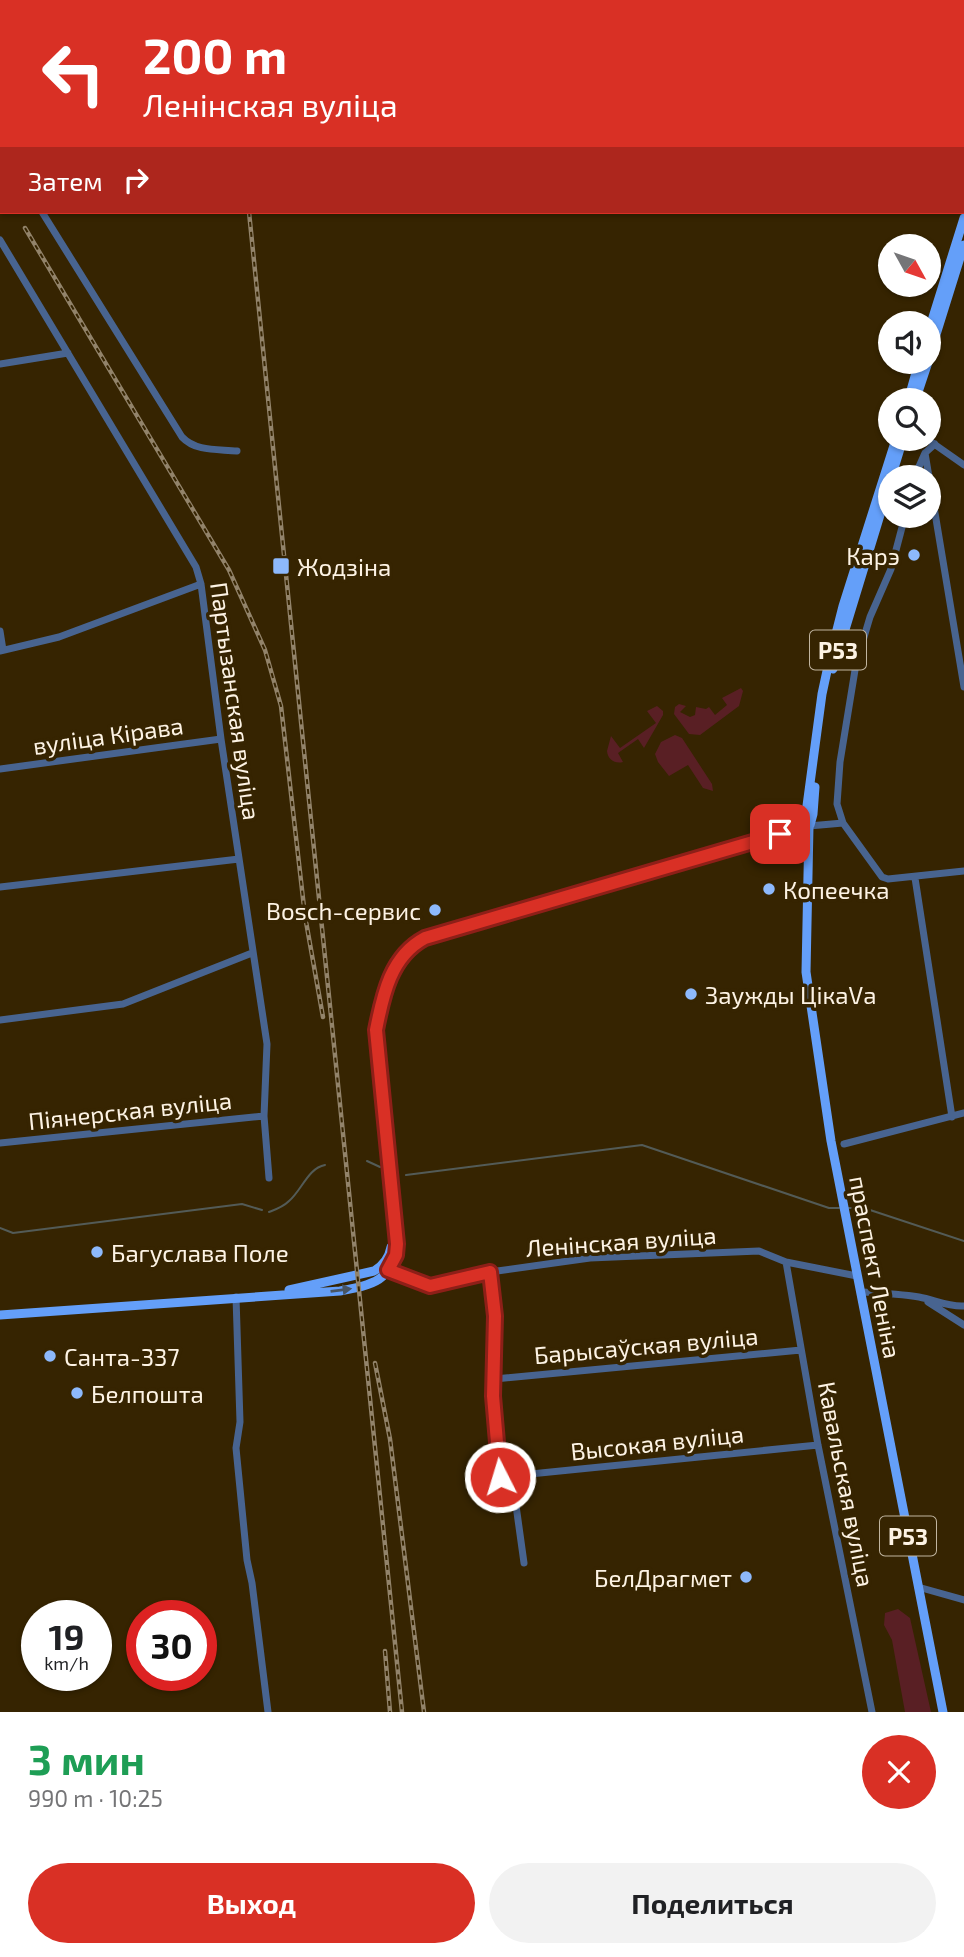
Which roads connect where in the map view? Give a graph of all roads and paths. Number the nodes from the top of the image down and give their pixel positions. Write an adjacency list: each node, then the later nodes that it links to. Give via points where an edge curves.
1 (43, 214): 10 (street, via 182,438 197,447)
2 (964, 218): 5 (main road)
3 (0, 240): 7 (street, Партызанская вуліца)
4 (964, 245): 6 (main road)
5 (935, 311)
6 (941, 319)
7 (68, 353): 8 (street); 17 (street, Партызанская вуліца, via 182,540)
8 (0, 363)
9 (941, 448): 14 (street)
10 (237, 451)
11 (899, 451): 24 (main road, праспект Леніна / Р53, via 858,558 830,657 806,813)
12 (925, 453): 13 (street); 20 (street)
13 (920, 465)
14 (964, 465)
15 (878, 519): 24 (main road, праспект Леніна / Р53, via 829,685)
16 (902, 528): 23 (street, via 856,664 839,762 837,804)
17 (201, 584): 19 (street, via 59,637); 21 (street, Партызанская вуліца)
18 (0, 631): 19 (street)
19 (1, 650)
20 (964, 687)
21 (221, 739): 22 (street, вуліца Кірава); 25 (street, Партызанская вуліца)
22 (0, 769)
23 (843, 823): 24 (street); 27 (street, via 882,877)
24 (809, 826): 37 (main road, via 425,938 405,953 392,972 376,1030); 41 (main road, праспект Леніна / Р53, via 806,972)
25 (239, 859): 28 (street); 29 (street, Партызанская вуліца)
26 (964, 871): 27 (street)
27 (915, 878): 33 (street)
28 (0, 887)
29 (252, 953): 30 (street, via 123,1004); 32 (street, Партызанская вуліца, via 267,1044)
30 (0, 1020)
31 (964, 1113): 33 (street)
32 (264, 1116): 34 (street, Піянерская вуліца); 36 (street, Партызанская вуліца)
33 (952, 1117): 35 (street)
34 (0, 1143)
35 (844, 1144)
36 (270, 1178)
37 (394, 1228): 39 (main road, via 396,1255); 43 (main road, via 390,1254 374,1271)
38 (786, 1262): 40 (street, Ленінская вуліца, via 759,1251 590,1258); 41 (street, Ленінская вуліца); 49 (street, Кавальская вуліца)
39 (388, 1270): 40 (street, Ленінская вуліца, via 430,1286); 43 (main road, one-way to 39, via 368,1286 383,1279)
40 (490, 1272): 50 (street)
41 (857, 1276): 42 (main road, праспект Леніна / Р53)
42 (861, 1292): 45 (street); 54 (main road, праспект Леніна / Р53)
43 (273, 1295): 44 (main road)
44 (236, 1297): 47 (main road); 56 (street, via 240,1422 236,1448)
45 (922, 1298): 46 (street); 48 (street)
46 (964, 1306)
47 (0, 1315)
48 (964, 1325)
49 (801, 1350): 50 (street, Барысаўская вуліца); 51 (street, Кавальская вуліца)
50 (495, 1378): 52 (street)
51 (818, 1445): 52 (street, Высокая вуліца); 57 (street, Кавальская вуліца)
52 (500, 1477): 53 (street, via 514,1491)
53 (524, 1563)
54 (918, 1587): 55 (street); 58 (main road, праспект Леніна / Р53)
55 (964, 1600)
56 (268, 1712)
57 (872, 1712)
58 (943, 1712)

